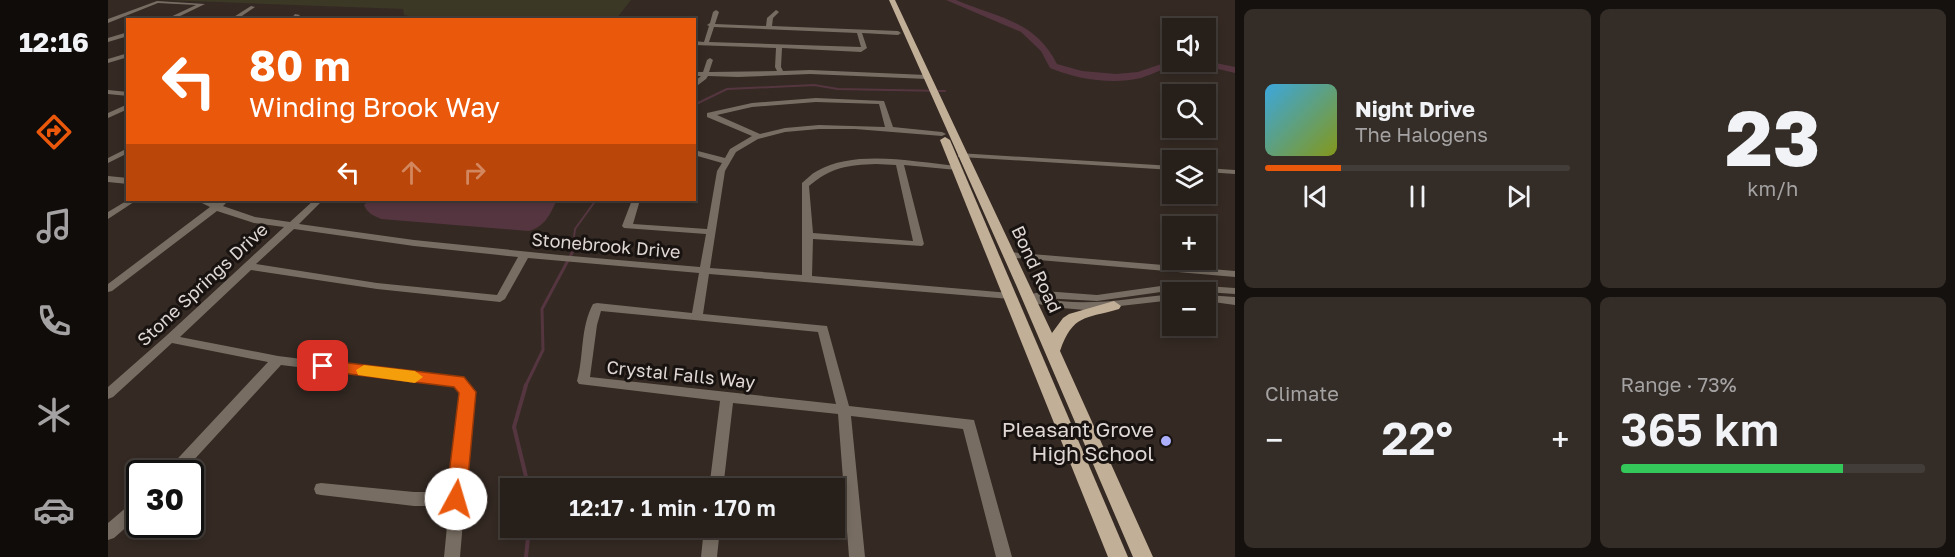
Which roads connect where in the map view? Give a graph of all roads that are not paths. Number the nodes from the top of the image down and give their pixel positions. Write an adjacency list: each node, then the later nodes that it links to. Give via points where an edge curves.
1 (885, 0): 12 (main road, Bond Road)
2 (892, 0): 19 (main road, Bond Road)
3 (253, 7): 7 (street)
4 (716, 12): 9 (street)
5 (776, 12): 10 (street)
6 (171, 18): 8 (street, via 203,4 157,2)
7 (234, 18)
8 (108, 21)
9 (710, 25): 10 (street); 17 (street)
10 (769, 27): 11 (street)
11 (859, 31): 12 (street); 18 (street, via 864,48 861,50)
12 (898, 33): 19 (main road, via 904,35 909,49); 28 (main road, Bond Road)
13 (108, 34): 14 (street)
14 (126, 35): 15 (street)
15 (108, 40)
16 (696, 43): 17 (street)
17 (706, 43): 18 (street)
18 (779, 46): 24 (street)
19 (915, 53): 28 (main road, Bond Road)
20 (126, 56): 22 (street)
21 (710, 60): 26 (street)
22 (108, 61): 23 (street)
23 (126, 64)
24 (781, 73): 26 (street); 28 (street)
25 (696, 74): 26 (street)
26 (706, 75): 27 (street)
27 (696, 84)
28 (926, 85): 34 (main road, Bond Road); 40 (main road, Bond Road)
29 (108, 92): 30 (street)
30 (126, 94)
31 (126, 107): 32 (street)
32 (108, 116)
33 (890, 131): 34 (street); 35 (street, via 803,128); 35 (street, via 882,102 783,100 710,115)
34 (942, 134): 40 (main road, Bond Road)
35 (759, 136): 39 (street, via 741,145)
36 (126, 151): 38 (street)
37 (696, 153): 39 (street)
38 (108, 161)
39 (725, 161): 55 (street)
40 (961, 163): 41 (street); 42 (street); 58 (main road, Bond Road); 65 (main road, Bond Road)
41 (900, 165): 56 (street, via 859,162 815,173 805,185); 56 (street, via 919,244)
42 (1162, 168)
43 (1216, 171): 44 (street)
44 (1235, 172)
45 (108, 179): 46 (street)
46 (126, 181)
47 (131, 201): 53 (street)
48 (205, 201): 52 (street, Stonebrook Drive)
49 (224, 201): 52 (street)
50 (318, 201): 54 (street, Stone Springs Drive)
51 (636, 201): 55 (street, via 627,226)
52 (215, 207): 54 (street, Stonebrook Drive, via 238,216); 63 (street)
53 (108, 216)
54 (291, 225): 57 (street, Stonebrook Drive); 59 (street, Stone Springs Drive)
55 (711, 232): 60 (street)
56 (808, 236): 62 (street)
57 (525, 254): 59 (street, via 500,299 377,286); 60 (street, Stonebrook Drive)
58 (1008, 255): 61 (street); 66 (main road, Bond Road)
59 (247, 266): 74 (street, Stone Springs Drive)
60 (706, 270): 62 (street, Stonebrook Drive); 72 (street)
61 (1235, 274)
62 (807, 279): 65 (street, Stonebrook Drive)
63 (108, 289)
64 (1235, 291): 66 (street, via 1175,287 1097,298 1044,294)
65 (1010, 296): 66 (main road); 91 (main road, Bond Road)
66 (1028, 298): 70 (street); 75 (main road, Bond Road)
67 (1162, 299): 71 (street)
68 (1216, 299): 69 (street)
69 (1235, 301)
70 (1058, 304): 71 (street); 73 (street)
71 (1114, 306): 73 (main road)
72 (698, 316): 78 (street, Crystal Falls Way, via 597,307 588,330 589,356 583,381); 79 (street, via 823,329)
73 (1068, 320): 75 (main road)
74 (170, 339): 76 (street); 77 (street, Stone Springs Drive)
75 (1052, 352): 92 (main road, Bond Road)
76 (278, 360): 80 (street); 83 (street, via 458,382 468,392)
77 (108, 394)
78 (727, 397): 79 (street, Crystal Falls Way); 81 (street)
79 (844, 410): 89 (street); 90 (street, Crystal Falls Way, via 969,424)
80 (185, 460)
81 (717, 478)
82 (321, 489): 83 (street, via 414,499)
83 (456, 499): 87 (street)
84 (126, 518): 85 (street)
85 (108, 534)
86 (711, 538): 88 (street)
87 (452, 557)
88 (709, 557)
89 (857, 557)
90 (1004, 557)
91 (1118, 557)
92 (1143, 557)

